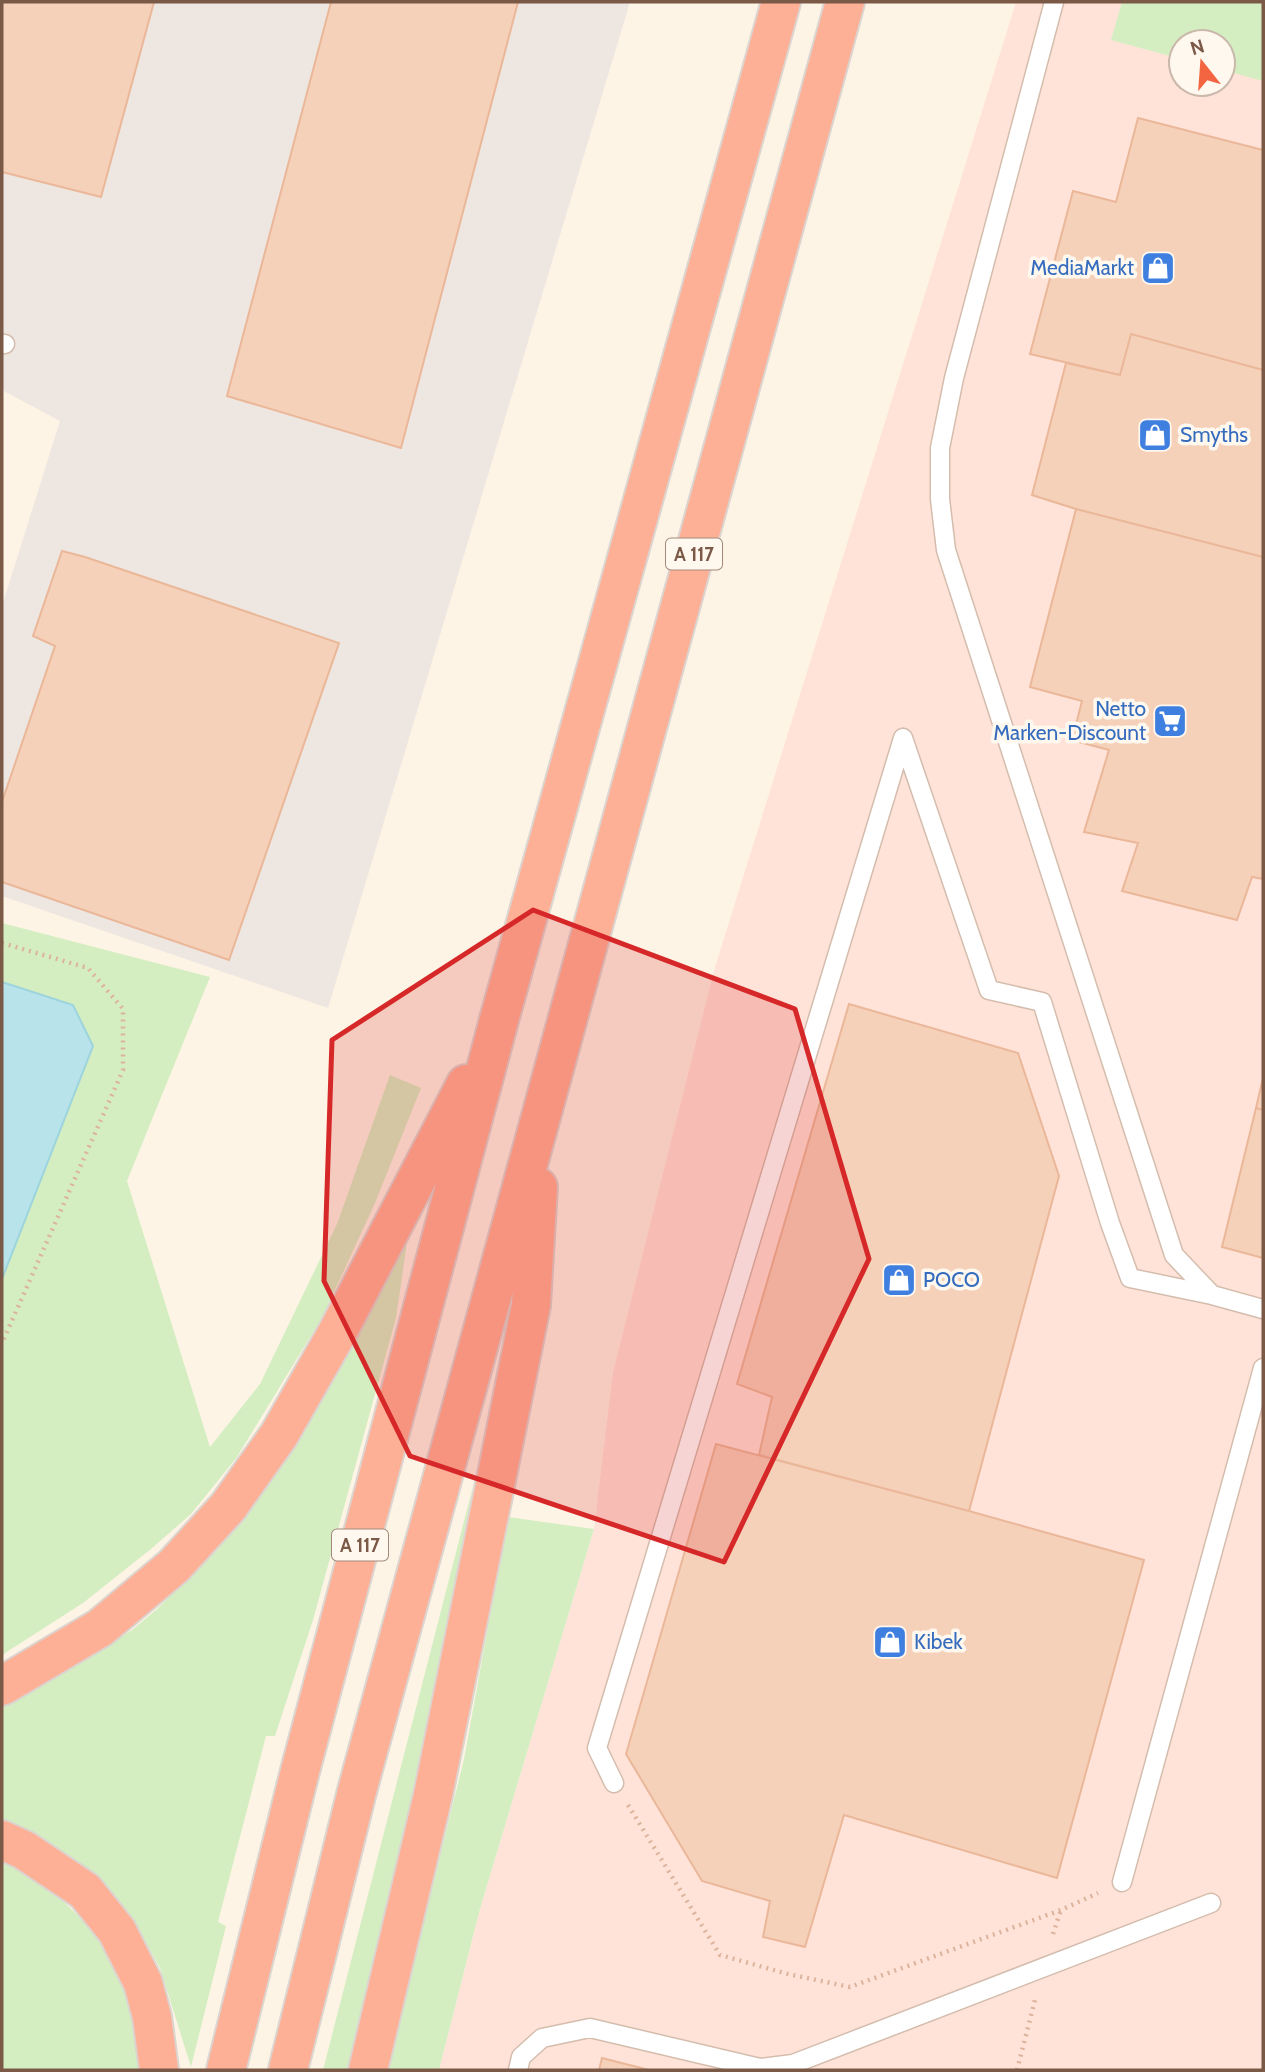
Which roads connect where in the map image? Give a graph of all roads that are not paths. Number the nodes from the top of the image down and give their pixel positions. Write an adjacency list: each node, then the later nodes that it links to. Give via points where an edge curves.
1 (781, 2): 4 (highway, A 117)
2 (845, 2): 5 (highway, A 117)
3 (1055, 2): 6 (lane, via 954,378 940,448 941,512 946,550 1174,1255)
4 (499, 1020): 9 (highway, via 337,1333 279,1435 228,1507 174,1566 100,1628); 15 (highway, A 117)
5 (543, 1105): 16 (highway, A 117, via 357,1791); 17 (highway, via 531,1306 433,1794)
6 (1212, 1295): 7 (lane); 10 (lane, via 1130,1278 1042,1002 989,990 903,738 597,1748)
7 (1263, 1309)
8 (1263, 1368): 12 (lane)
9 (2, 1686)
10 (614, 1783)
11 (2, 1840): 14 (highway, via 85,1891 117,1931 143,1983)
12 (1122, 1882)
13 (1211, 1903): 18 (lane, via 793,2064 760,2068 590,2028 542,2038 521,2057)
14 (159, 2070)
15 (226, 2070)
16 (288, 2070)
17 (368, 2070)
18 (518, 2070)

